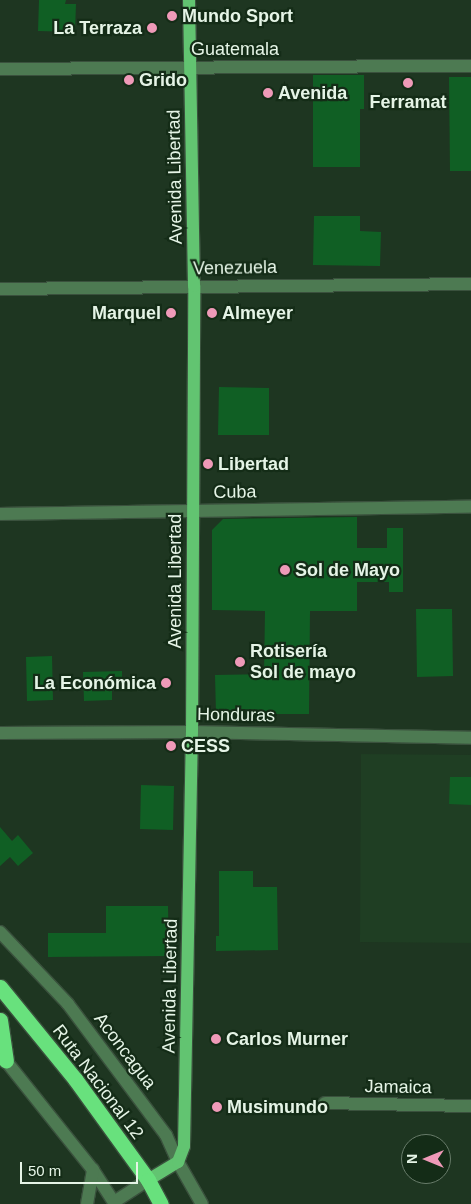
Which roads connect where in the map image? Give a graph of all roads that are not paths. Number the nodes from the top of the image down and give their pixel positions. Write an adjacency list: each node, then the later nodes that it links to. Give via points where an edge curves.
1 (189, 0): 3 (main road, Avenida Libertad)
2 (471, 66): 3 (street, Guatemala)
3 (191, 67): 4 (street, Guatemala); 6 (main road, Avenida Libertad)
4 (0, 69)
5 (471, 284): 6 (street, Venezuela)
6 (194, 286): 7 (street, Venezuela); 9 (main road, Avenida Libertad)
7 (0, 289)
8 (471, 507): 9 (street, Cuba)
9 (192, 510): 10 (street, Cuba); 11 (main road, Avenida Libertad)
10 (0, 514)
11 (192, 732): 12 (street, Honduras); 13 (street, Honduras); 20 (main road, Avenida Libertad, via 184,1146)
12 (0, 733)
13 (471, 738)
14 (0, 932): 20 (street, Aconcagua, via 68,1004 166,1135)
15 (0, 987): 22 (highway, Ruta Nacional 12, via 75,1079)
16 (0, 1020): 17 (highway)
17 (3, 1059): 21 (street)
18 (324, 1103): 19 (street, Jamaica)
19 (471, 1106)
20 (178, 1162): 22 (main road); 26 (street, Aconcagua)
21 (93, 1170): 23 (street); 24 (street)
22 (148, 1180): 23 (street); 25 (highway, Ruta Nacional 12)
23 (115, 1203)
24 (87, 1204)
25 (160, 1204)
26 (202, 1204)

